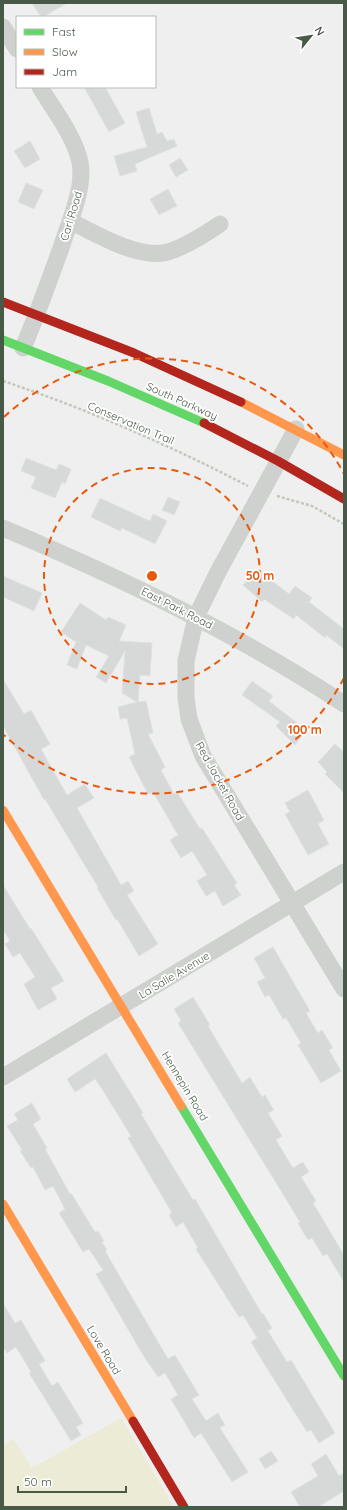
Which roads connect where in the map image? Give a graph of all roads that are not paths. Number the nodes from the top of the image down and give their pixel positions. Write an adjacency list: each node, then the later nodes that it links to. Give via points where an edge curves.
1 (3, 27): 2 (street)
2 (11, 46)
3 (41, 88): 4 (street, Carl Road, via 67,132 80,162 80,188)
4 (70, 221): 5 (street, via 118,244 135,250 158,253 185,246); 7 (street, Carl Road)
5 (220, 224)
6 (3, 302): 7 (street)
7 (38, 314): 9 (street, Carl Road); 10 (street, via 186,375)
8 (3, 340): 9 (street, South Parkway)
9 (23, 348): 12 (street, South Parkway, via 128,390)
10 (296, 429): 11 (street); 12 (street, Red Jacket Road)
11 (344, 455)
12 (278, 461): 13 (street, South Parkway); 15 (street, Red Jacket Road)
13 (344, 499)
14 (3, 528): 15 (street, East Park Road, via 69,556)
15 (196, 617): 16 (street, East Park Road); 19 (street, Red Jacket Road, via 186,661 189,719 203,756)
16 (344, 704)
17 (3, 810): 21 (street, Hennepin Road)
18 (344, 872): 19 (street, La Salle Avenue)
19 (292, 903): 20 (street, Red Jacket Road); 21 (street, La Salle Avenue)
20 (344, 989)
21 (122, 1006): 22 (street, La Salle Avenue); 24 (street, Hennepin Road)
22 (3, 1077)
23 (3, 1204): 25 (street, Love Road)
24 (344, 1376)
25 (184, 1507)

